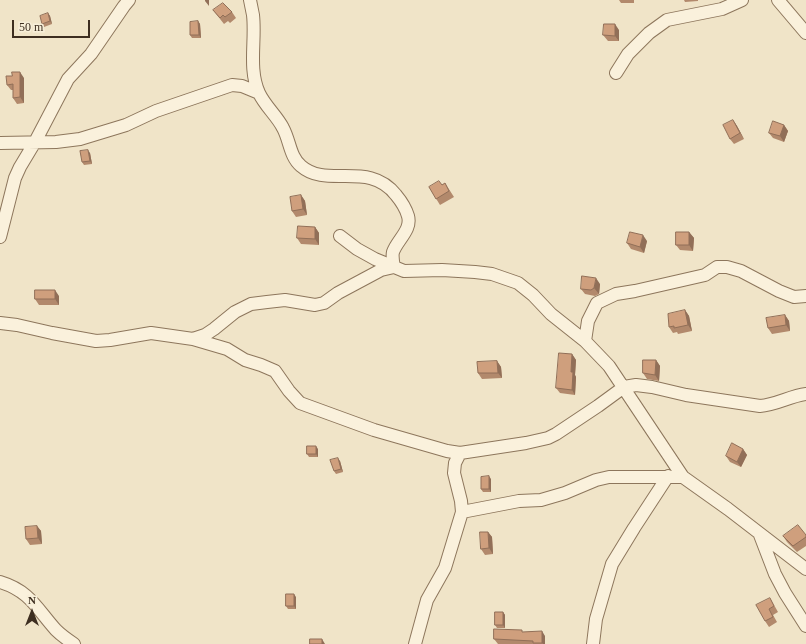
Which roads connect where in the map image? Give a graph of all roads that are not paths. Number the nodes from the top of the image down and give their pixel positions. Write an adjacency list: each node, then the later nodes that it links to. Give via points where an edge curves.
1 (129, 0): 8 (street, via 91,54 68,79)
2 (250, 0): 7 (street, via 253,16 253,67)
3 (742, 0): 6 (street, via 722,9 667,20 649,33 628,54)
4 (778, 0): 5 (street)
5 (806, 33)
6 (616, 73)
7 (259, 93): 8 (street, via 232,85 156,111 126,125 80,139); 12 (street, via 283,128 294,158 308,171 317,175 366,177 390,187 400,200 409,222 393,252)
8 (35, 142): 9 (street); 11 (street, via 15,178)
9 (0, 143)
10 (340, 236): 12 (street, via 357,249)
11 (0, 237)
12 (394, 267): 15 (street, via 381,270 324,303 315,305 285,300 252,304 236,312 209,332); 16 (street, via 404,271 442,270 492,274 518,283)
13 (806, 296): 16 (street, via 794,296 779,291 742,271 717,267 705,275 616,294 597,303 588,321)
14 (0, 323): 15 (street, via 96,341 151,333)
15 (193, 339): 19 (street, via 227,349 245,360 275,371 300,403 374,430)
16 (585, 341): 17 (street, via 610,366)
17 (624, 387): 18 (street, via 652,387 760,406 768,406); 19 (street, via 548,438); 21 (street)
18 (806, 394)
19 (460, 453): 22 (street, via 454,473)
20 (668, 476): 21 (street); 22 (street, via 609,477 541,500 519,501); 29 (street, via 612,564 596,619)
21 (683, 476): 23 (street)
22 (462, 512): 28 (street, via 445,568 427,600)
23 (760, 534): 24 (street); 26 (street, via 781,586)
24 (806, 569)
25 (0, 582): 27 (street, via 22,592 57,631)
26 (806, 626)
27 (74, 644)
28 (415, 644)
29 (593, 644)

